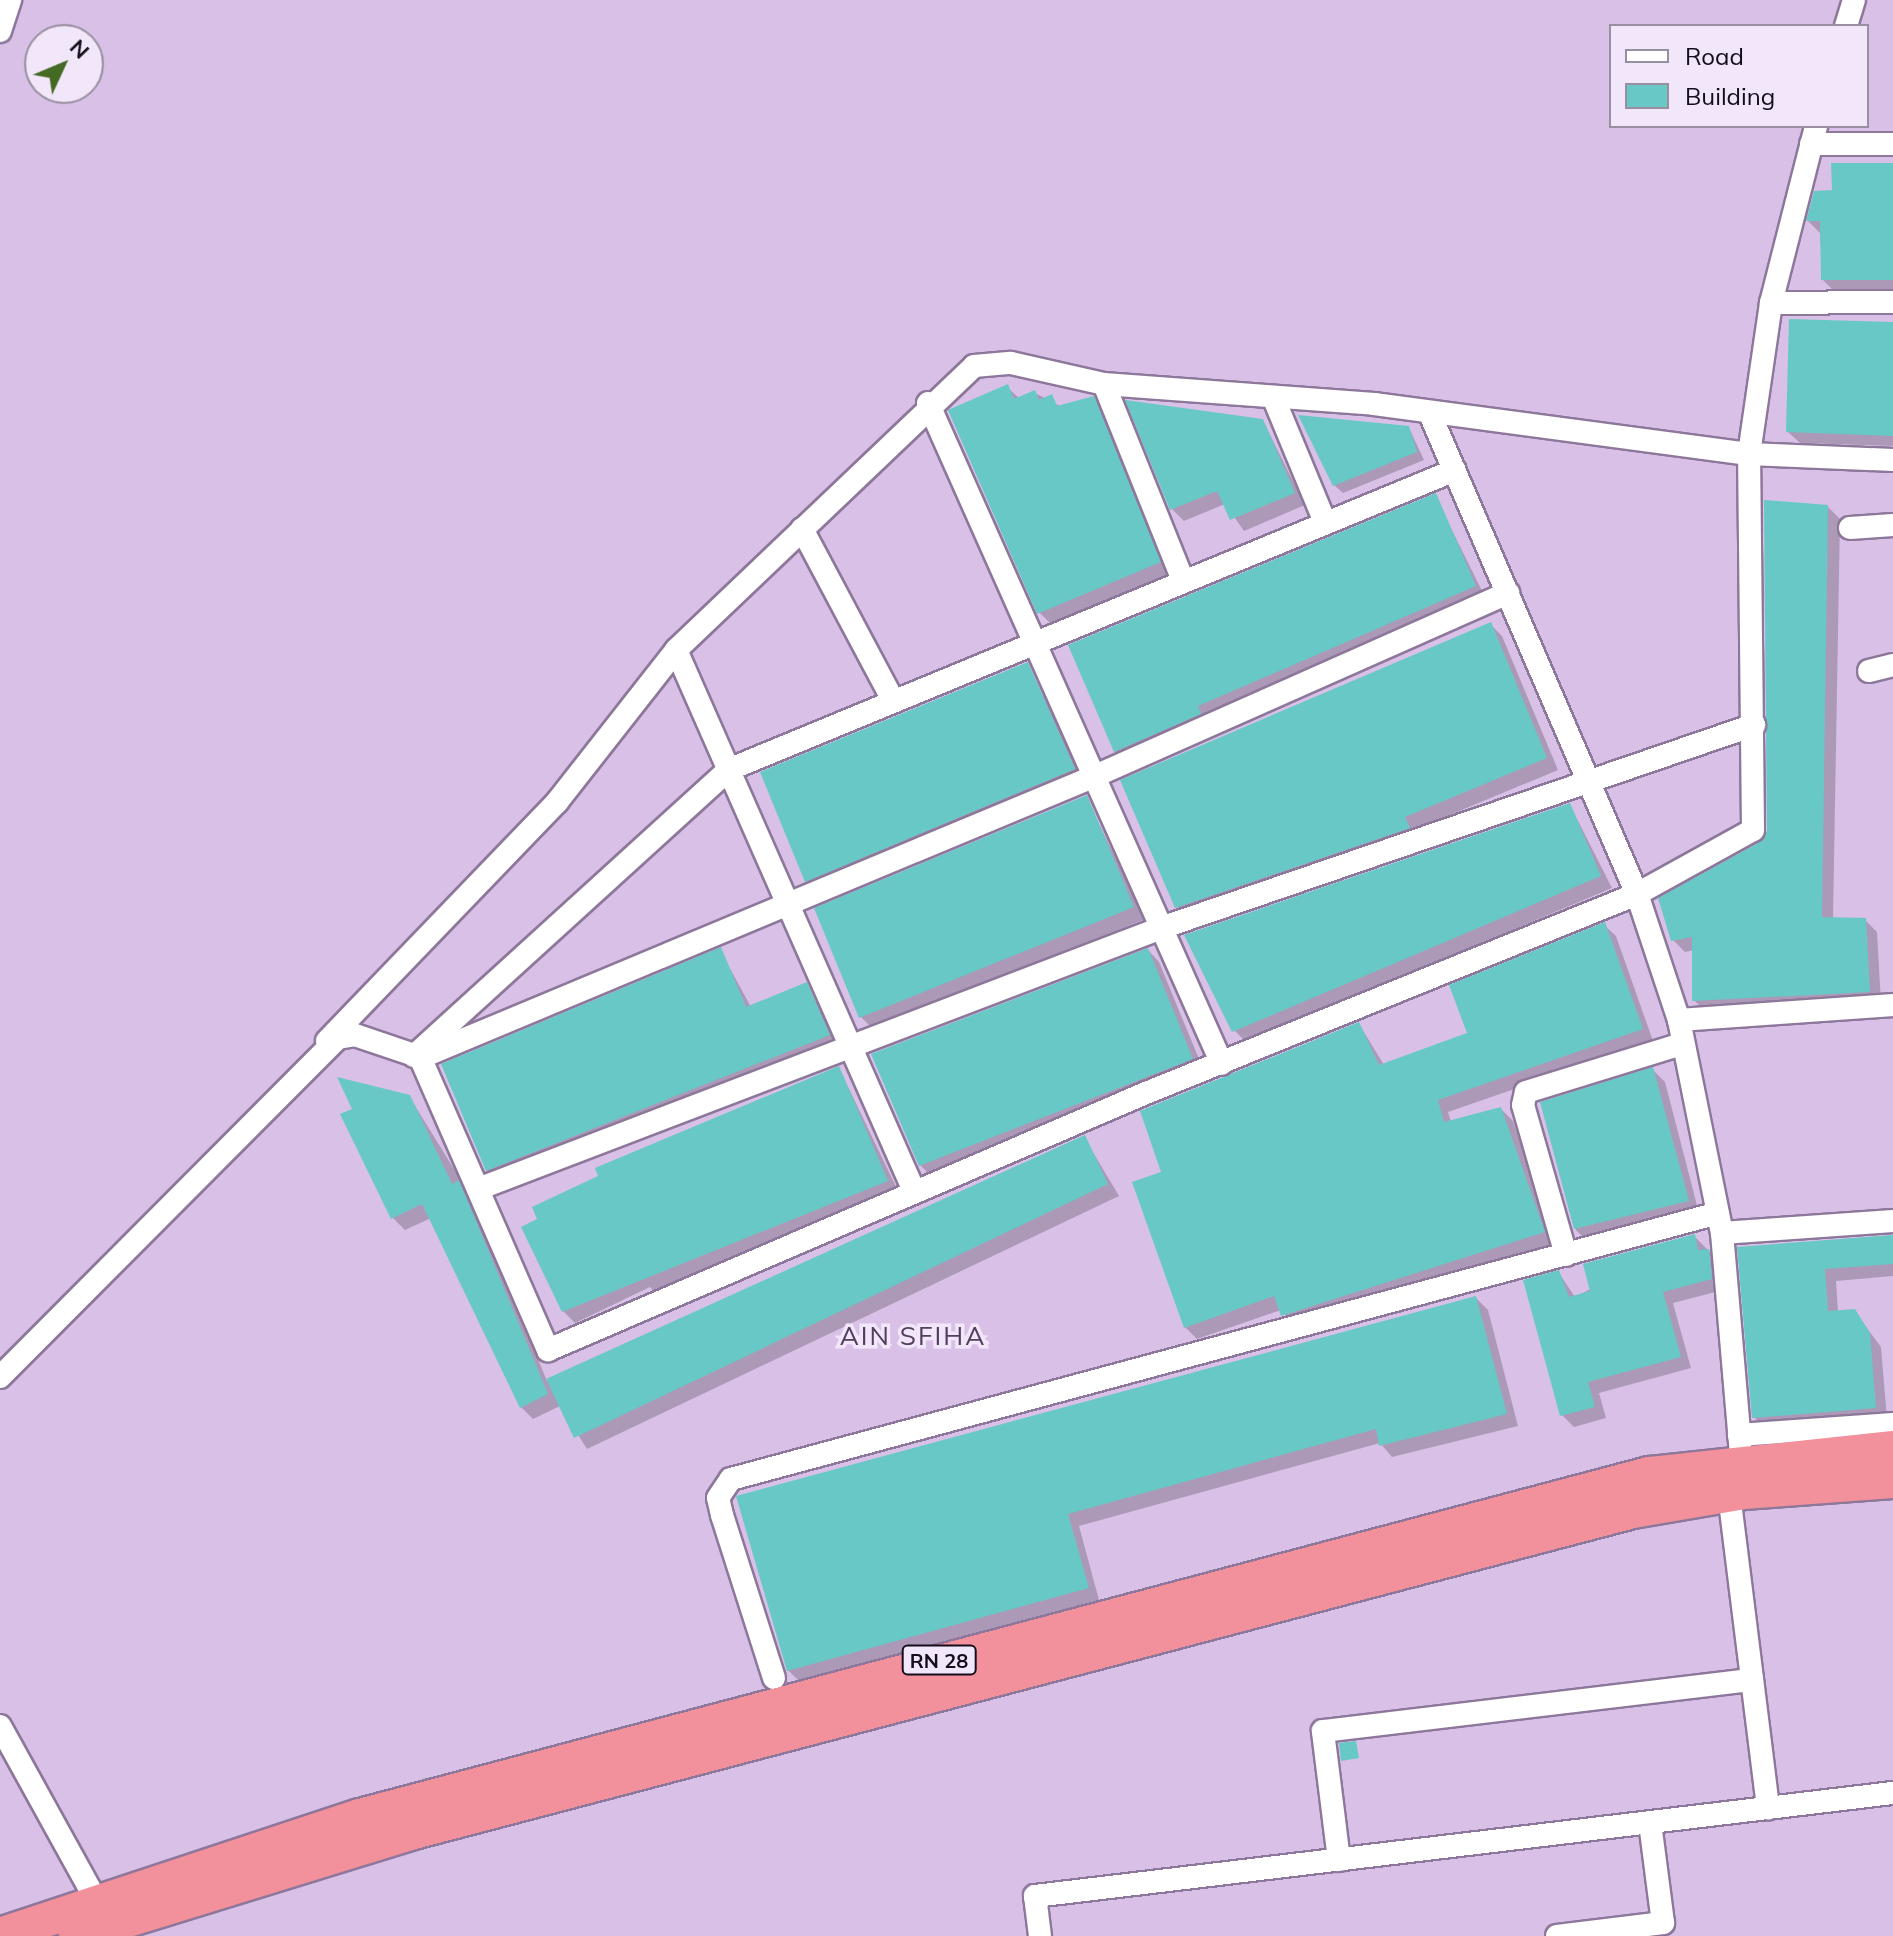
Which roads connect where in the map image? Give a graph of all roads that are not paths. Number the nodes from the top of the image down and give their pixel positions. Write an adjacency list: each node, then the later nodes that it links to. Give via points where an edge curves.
1 (10, 0): 4 (street)
2 (1854, 0): 3 (street)
3 (1847, 24)
4 (0, 31)
5 (1814, 135): 6 (street); 8 (street)
6 (1893, 144)
7 (1893, 302): 8 (street)
8 (1771, 303): 13 (street)
9 (1104, 384): 10 (street); 11 (street, via 1011,363 974,366); 20 (street)
10 (1274, 399): 12 (street); 16 (street)
11 (928, 403): 19 (street); 22 (street)
12 (1430, 414): 13 (street); 15 (street)
13 (1749, 454): 14 (street); 27 (street)
14 (1893, 460)
15 (1455, 470): 16 (street); 21 (street)
16 (1324, 520): 20 (street)
17 (1893, 525): 18 (street)
18 (1850, 528)
19 (802, 529): 23 (street); 26 (street)
20 (1182, 578): 22 (street)
21 (1508, 593): 29 (street); 30 (street)
22 (1034, 640): 26 (street); 29 (street)
23 (676, 650): 28 (street); 38 (street, via 557,802)
24 (1893, 665): 25 (street)
25 (1869, 671)
26 (893, 700): 28 (street)
27 (1754, 725): 30 (street); 31 (street, via 1753,830)
28 (728, 770): 32 (street); 39 (street)
29 (1095, 776): 32 (street); 33 (street)
30 (1589, 778): 31 (street); 33 (street)
31 (1637, 894): 35 (street); 40 (street)
32 (786, 901): 36 (street); 39 (street)
33 (1161, 928): 36 (street); 40 (street)
34 (1893, 1005): 35 (street)
35 (1679, 1020): 37 (street)
36 (849, 1044): 41 (street); 42 (street)
37 (1682, 1044): 44 (street); 45 (street, via 1526,1092 1523,1105)
38 (313, 1057): 39 (street, via 355,1035); 46 (street)
39 (417, 1057): 41 (street)
40 (1222, 1064): 42 (street)
41 (478, 1189): 42 (street, via 548,1350)
42 (914, 1191)
43 (1893, 1221): 44 (street)
44 (1720, 1223): 45 (street); 49 (street)
45 (1566, 1255): 51 (street, via 731,1479 718,1498)
46 (0, 1377)
47 (1893, 1424): 49 (street)
48 (1893, 1448): 49 (highway, RN 28)
49 (1737, 1464): 50 (highway, RN 28); 52 (street); 58 (highway, RN 28, via 1649,1474 1018,1639 360,1816); 60 (highway, RN 28, via 1633,1511 433,1826)
50 (1893, 1481)
51 (774, 1678)
52 (1752, 1680): 55 (street); 57 (street, via 1323,1731)
53 (0, 1726): 58 (street)
54 (1893, 1793): 55 (street)
55 (1768, 1809): 56 (street)
56 (1650, 1823): 57 (street); 62 (street, via 1663,1923)
57 (1339, 1860): 61 (street, via 1035,1896)
58 (97, 1902): 59 (highway, RN 28)
59 (0, 1935)
60 (76, 1936)
61 (1040, 1936)
62 (1557, 1936)

